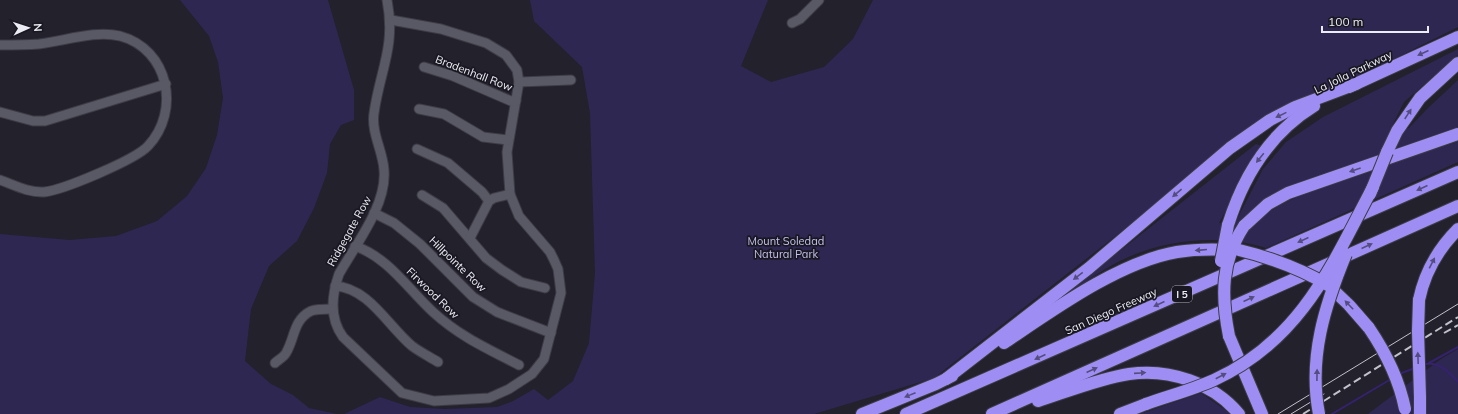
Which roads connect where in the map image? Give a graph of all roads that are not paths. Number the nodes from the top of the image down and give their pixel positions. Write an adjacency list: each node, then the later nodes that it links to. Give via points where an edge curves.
1 (387, 0): 3 (street, Ridgegate Row)
2 (819, 0): 4 (street, via 800,19)
3 (391, 20): 10 (street, via 441,29 486,43 506,55 517,70); 26 (street, Ridgegate Row, via 389,53 374,114 374,132 384,169 380,203)
4 (792, 23)
5 (1458, 37): 12 (highway, La Jolla Parkway, one-way to 12)
6 (0, 45): 11 (street, via 38,44 104,34 119,36 140,46 152,56)
7 (1458, 63): 21 (highway, one-way to 7, bridge, via 1397,130 1420,98)
8 (424, 67): 13 (street, Bradenhall Row)
9 (571, 80): 10 (street)
10 (519, 82): 13 (street)
11 (166, 84): 15 (street, via 46,121 33,121); 20 (street, via 166,105 161,125 150,143 135,157 61,188 43,192 26,190)
12 (1356, 84): 34 (highway, La Jolla Parkway, one-way to 34, bridge, via 1332,94 1301,114 1280,132 1254,165 1235,203 1219,273 1221,307); 38 (highway, one-way to 38, via 1295,107 1270,120 1230,148 1088,268)
13 (516, 101): 17 (street)
14 (419, 109): 17 (street, via 444,114 483,137)
15 (0, 112)
16 (1458, 134): 34 (highway, one-way to 34, bridge, via 1288,193 1268,204 1244,226 1233,244 1225,270 1224,304)
17 (508, 140): 22 (street)
18 (417, 149): 24 (street, via 448,163)
19 (1458, 172): 42 (highway, San Diego Freeway / I 5, one-way to 42)
20 (0, 180)
21 (1373, 187): 44 (highway, one-way to 21, bridge, via 1214,380 1250,359 1272,342 1302,312 1324,280); 46 (highway, one-way to 21, bridge, via 1317,361 1322,324 1336,276)
22 (510, 194): 24 (street); 33 (street, via 519,216 550,252 558,269 561,293)
23 (422, 195): 28 (street, via 443,208)
24 (490, 201): 28 (street)
25 (1458, 206): 43 (highway, one-way to 25)
26 (374, 213): 29 (street, Ridgegate Row); 33 (street, Hillpointe Row, via 394,223 420,244 473,297 497,312)
27 (1458, 229): 47 (highway, one-way to 27, bridge, via 1419,300 1432,262)
28 (470, 238): 31 (street, via 486,258 502,270 520,282)
29 (355, 246): 30 (street, Ridgegate Row); 37 (street, Firwood Row, via 363,248 388,265 433,312 455,330)
30 (335, 286): 32 (street, Ridgegate Row); 35 (street, via 362,295 412,346)
31 (545, 288)
32 (332, 309): 33 (street, Ridgegate Row, via 338,330 343,337 402,393 434,401 489,398 509,389 532,374 544,359); 36 (street, via 312,311 302,317 296,325 285,355)
33 (551, 333)
34 (1229, 336): 45 (highway, La Jolla Parkway)
35 (438, 362)
36 (275, 363)
37 (519, 365)
38 (946, 380): 39 (highway, one-way to 38, bridge, via 1391,365 1381,345 1350,305 1328,286 1302,270 1240,250 1208,249 1177,252 1131,267 1070,299); 41 (highway, one-way to 41)
39 (1405, 411)
40 (1239, 413): 43 (highway, one-way to 40, via 1128,374 1146,372 1195,382 1211,390)
41 (862, 414)
42 (906, 414)
43 (993, 414)
44 (1120, 414)
45 (1262, 414)
46 (1320, 414)
47 (1420, 414)

